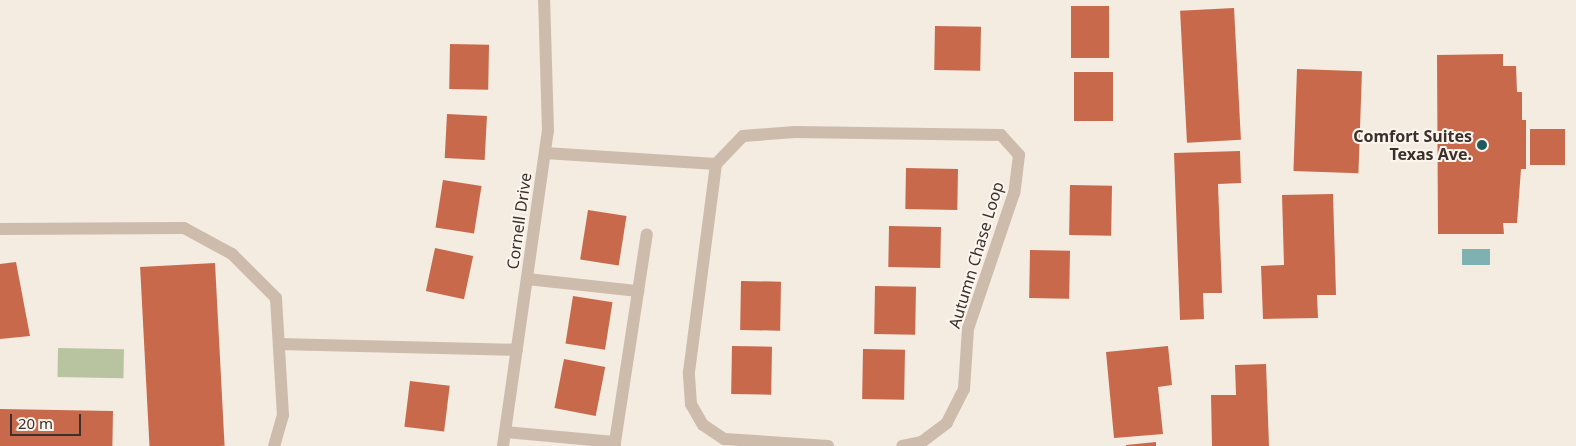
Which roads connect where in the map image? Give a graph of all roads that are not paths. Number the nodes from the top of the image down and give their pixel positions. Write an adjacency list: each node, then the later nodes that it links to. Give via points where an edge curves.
1 (544, 0): 2 (street, Cornell Drive, via 548,131)
2 (545, 153): 3 (street); 6 (street, Cornell Drive)
3 (716, 164): 14 (street, via 689,372 690,404 703,425 724,439); 15 (street, Autumn Chase Loop, via 743,136 795,132 1001,135 1020,155 1014,193 968,328 964,389 946,422 922,442)
4 (0, 229): 8 (street, via 184,228 232,254 276,298)
5 (647, 234): 7 (street)
6 (527, 279): 7 (street); 9 (street, Cornell Drive)
7 (638, 291): 11 (street)
8 (279, 344): 9 (street); 12 (street, via 283,415)
9 (517, 350): 10 (street, Cornell Drive)
10 (505, 432): 11 (street); 13 (street, Cornell Drive)
11 (615, 444)
12 (274, 446)
13 (503, 446)
14 (828, 446)
15 (902, 446)

